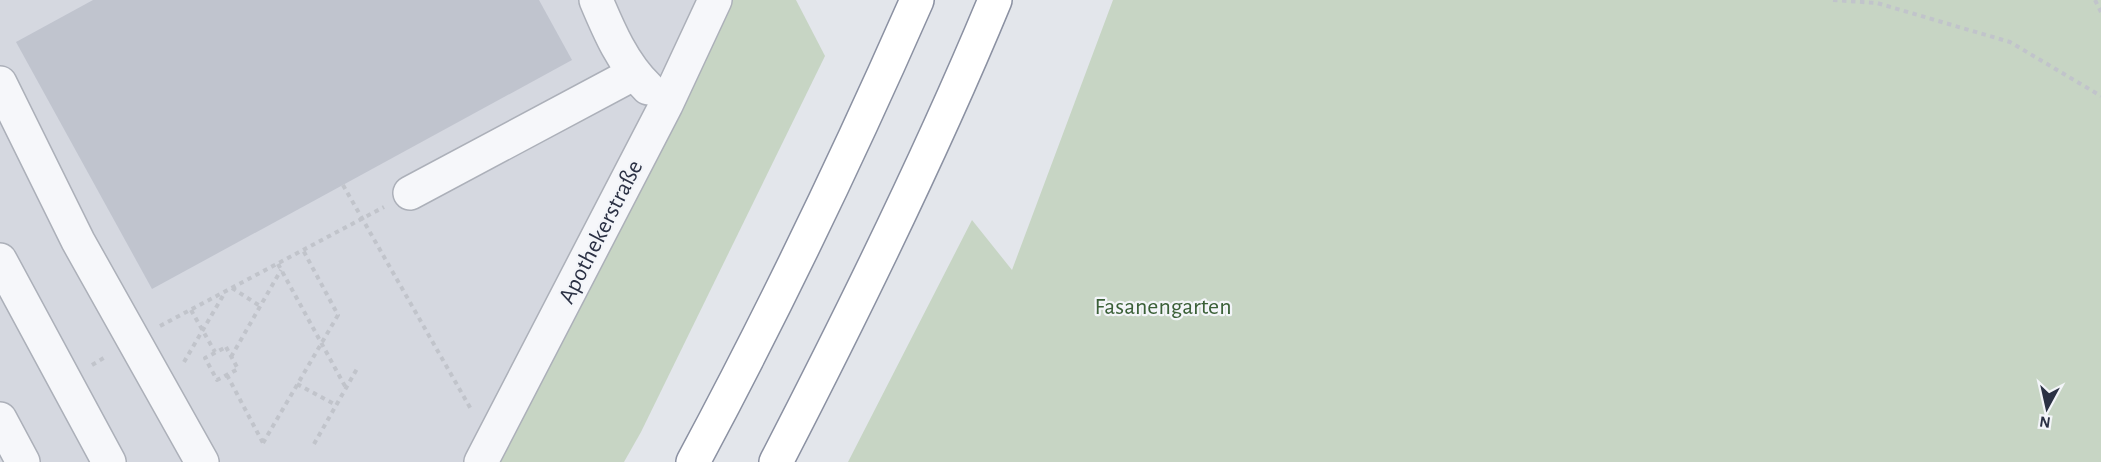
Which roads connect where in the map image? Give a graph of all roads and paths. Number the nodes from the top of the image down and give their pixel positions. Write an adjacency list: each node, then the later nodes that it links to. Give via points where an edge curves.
1 (596, 0): 8 (street)
2 (715, 0): 11 (street, Apothekerstraße)
3 (916, 0): 41 (highway, via 824,206)
4 (995, 0): 42 (highway, via 913,185)
5 (1833, 0): 10 (path, via 1877,3 2010,42)
6 (2095, 0): 7 (path)
7 (2101, 12)
8 (633, 74): 11 (street); 13 (street)
9 (0, 83): 24 (street, via 78,241)
10 (2101, 96)
11 (666, 105): 37 (street, Apothekerstraße)
12 (343, 185): 14 (path)
13 (411, 193): 14 (path)
14 (362, 219): 15 (path); 37 (path)
15 (303, 250): 17 (path); 25 (path, via 338,315)
16 (0, 260): 31 (street)
17 (278, 264): 18 (path); 19 (path)
18 (281, 269): 21 (path); 25 (path)
19 (232, 288): 20 (path); 21 (path)
20 (226, 292): 22 (path); 23 (path)
21 (260, 306): 27 (path)
22 (191, 310): 23 (path); 24 (path)
23 (203, 330): 26 (path); 28 (path)
24 (134, 340): 31 (path); 40 (street)
25 (321, 343): 32 (path); 33 (path)
26 (215, 352): 27 (path, via 226,347); 30 (path, via 205,358 217,380)
27 (231, 357): 30 (path, via 238,369)
28 (183, 363)
29 (358, 367): 33 (path)
30 (227, 375): 32 (path, via 263,443)
31 (66, 380): 39 (street)
32 (297, 384): 34 (path)
33 (346, 388): 34 (path)
34 (336, 405): 36 (path)
35 (0, 419): 38 (street)
36 (314, 444)
37 (486, 454)
38 (23, 462)
39 (109, 462)
40 (202, 462)
41 (693, 462)
42 (776, 462)

